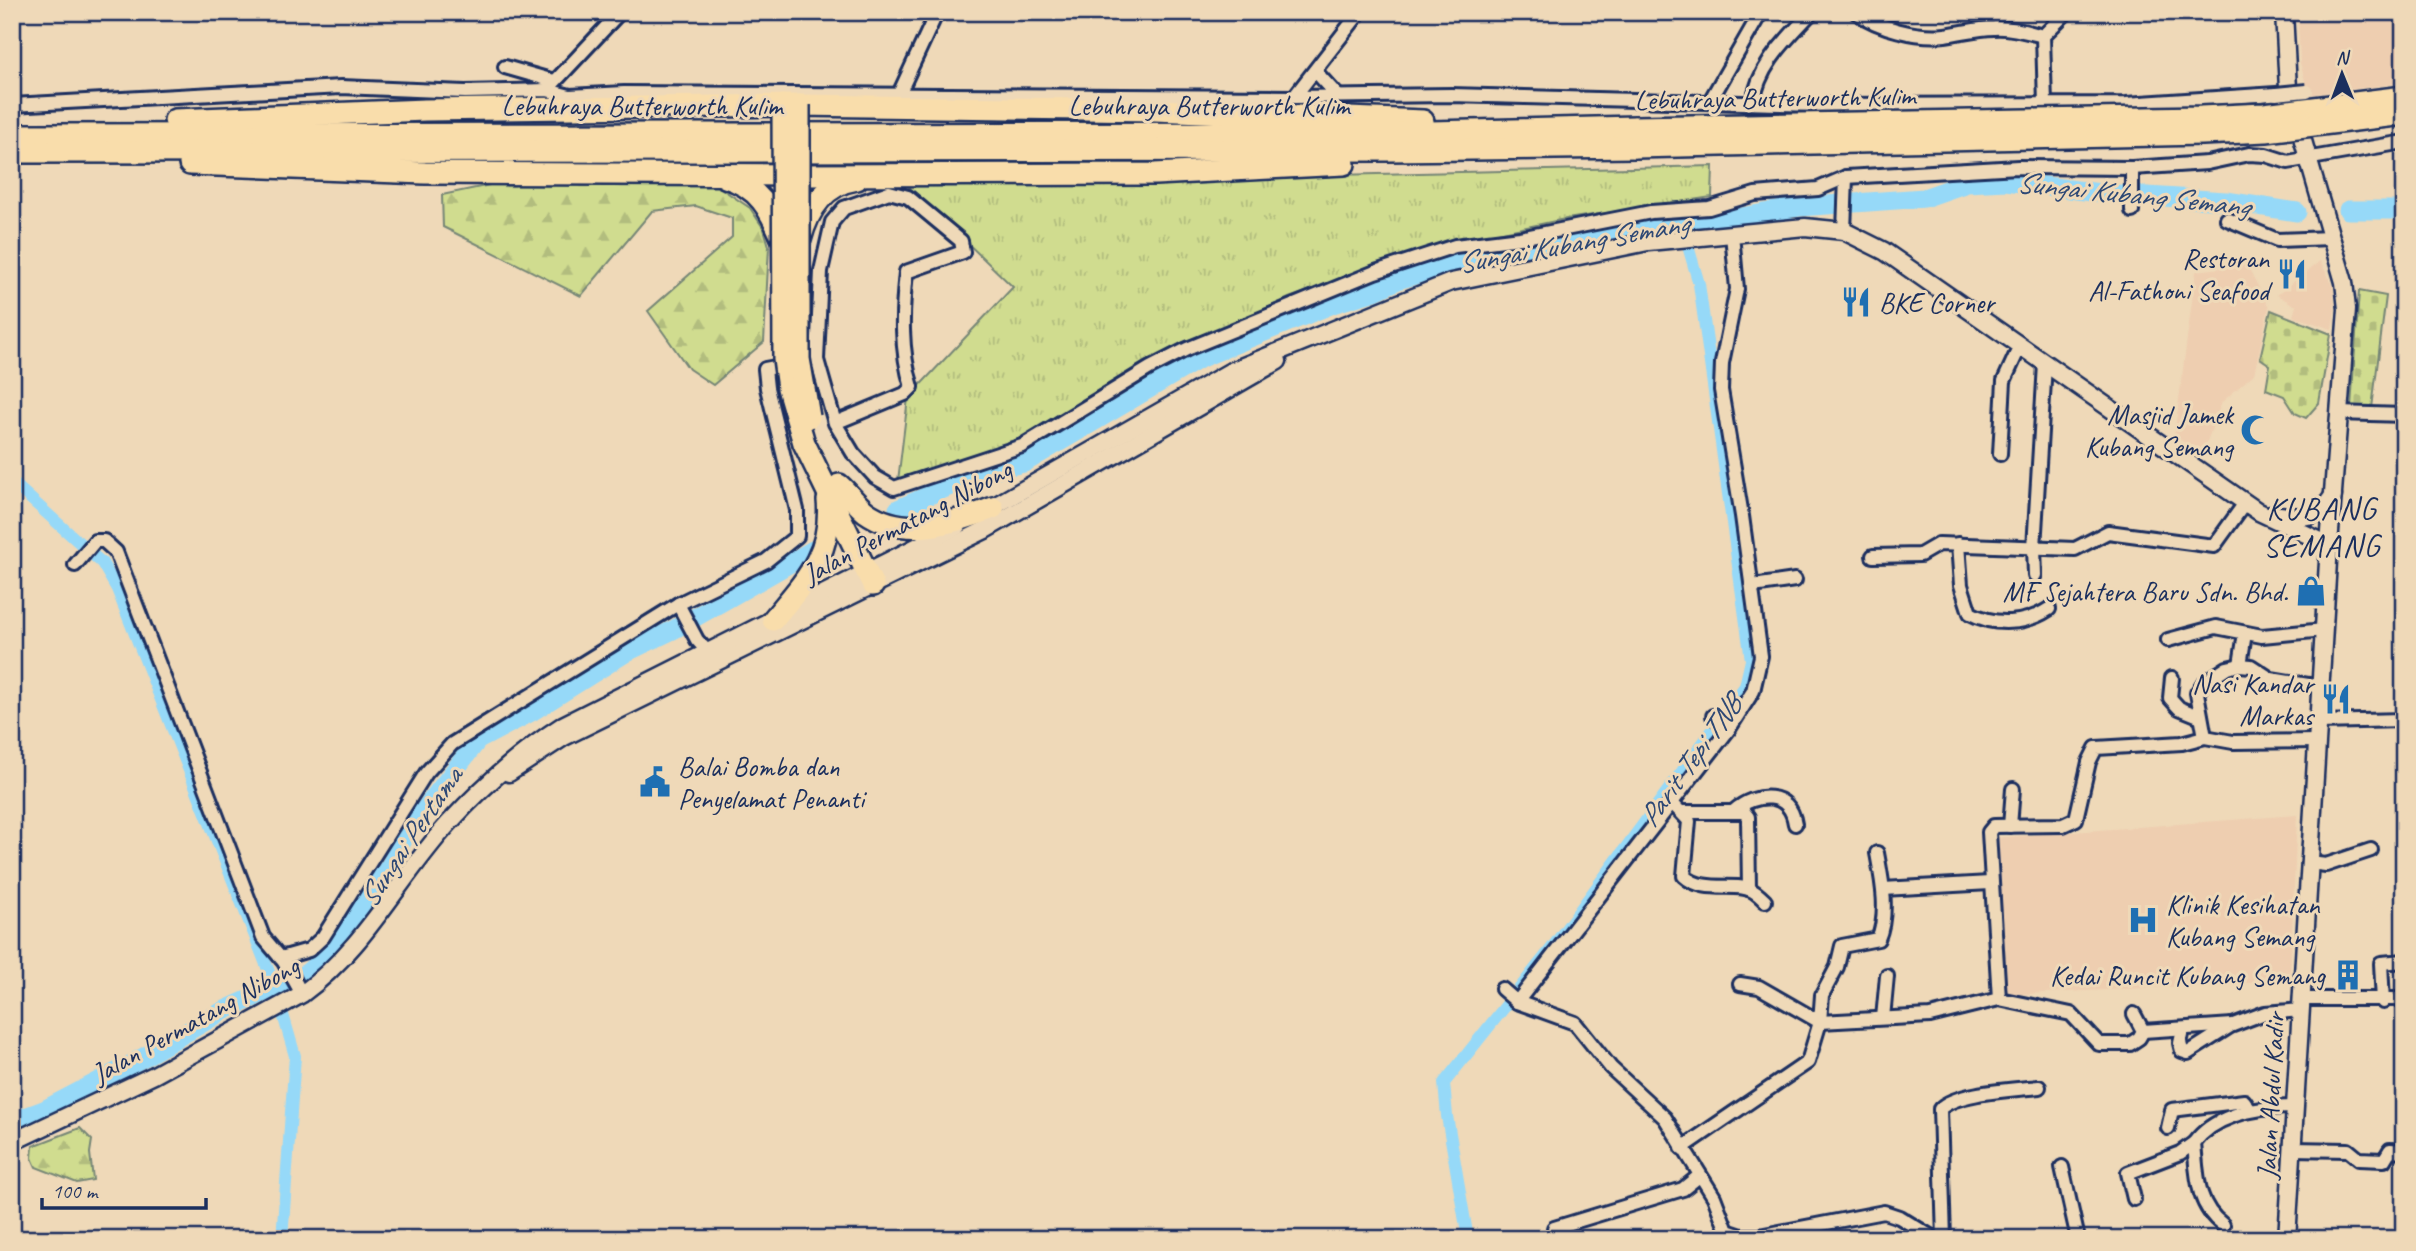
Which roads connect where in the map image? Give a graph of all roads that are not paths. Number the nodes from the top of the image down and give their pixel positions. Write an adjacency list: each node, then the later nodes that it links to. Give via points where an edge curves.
1 (620, 12): 12 (street)
2 (937, 12): 14 (street)
3 (1360, 12): 11 (street)
4 (1761, 12): 18 (street)
5 (1812, 12): 19 (street, via 1767,63)
6 (1856, 12): 9 (street, via 1893,29 1942,36 1994,27)
7 (2067, 12): 9 (street)
8 (2284, 12): 29 (main road, Jalan Abdul Kadir, via 2288,89)
9 (2043, 36): 20 (street)
10 (505, 67): 12 (street)
11 (1316, 72): 15 (street); 16 (street)
12 (550, 85): 14 (street, via 570,96); 21 (street, via 466,92 341,87)
13 (2307, 91): 20 (street, bridge, via 2126,104)
14 (899, 94): 16 (street)
15 (1338, 96): 16 (street); 18 (street, via 1451,94)
16 (1294, 97)
17 (2404, 97): 25 (highway, Lebuhraya Butterworth Kulim, bridge, via 2264,114)
18 (1710, 101): 19 (street)
19 (1754, 103): 20 (street)
20 (2045, 104)
21 (12, 105)
22 (791, 105): 24 (highway, via 425,110 155,121); 26 (highway, via 1389,118); 33 (highway, bridge)
23 (2404, 114): 25 (highway, Lebuhraya Butterworth Kulim, bridge, via 2191,135)
24 (12, 134): 26 (highway, Lebuhraya Butterworth Kulim, via 1407,133)
25 (1635, 137): 26 (highway, Lebuhraya Butterworth Kulim)
26 (1496, 139): 28 (highway, Lebuhraya Butterworth Kulim); 30 (highway, via 1389,162 1155,174)
27 (2404, 142): 29 (street)
28 (12, 153): 32 (highway, via 425,173)
29 (2307, 163): 31 (street, via 2249,154); 39 (main road, Jalan Abdul Kadir)
30 (894, 174): 33 (highway); 40 (highway, bridge, via 841,182 820,197)
31 (2132, 174): 34 (street, via 2018,167); 35 (street)
32 (716, 175): 33 (highway); 40 (highway, via 740,181 761,196)
33 (791, 175): 40 (highway, bridge)
34 (1846, 180): 37 (street); 47 (street, via 1818,189 1755,194 1728,205 1651,212 1432,253 1187,349 1022,446 894,488 875,477 853,453)
35 (2132, 208)
36 (2227, 219): 39 (street, via 2277,240)
37 (1845, 225): 38 (main road, Jalan Permatang Nibong); 42 (main road, Jalan Permatang Nibong)
38 (1732, 234): 41 (main road, Jalan Permatang Nibong, via 1648,242 1451,282); 61 (street, via 1737,289 1721,390)
39 (2330, 234): 45 (main road, Jalan Abdul Kadir, via 2347,309)
40 (791, 242): 49 (highway, bridge, via 784,359 788,388)
41 (1357, 318): 51 (main road, Jalan Permatang Nibong, via 1231,371); 59 (main road, Jalan Permatang Nibong, via 985,530)
42 (2020, 346): 44 (main road, Jalan Permatang Nibong); 48 (street, via 2004,381)
43 (817, 360): 47 (street); 47 (street, via 821,271 832,222 844,208 889,192 908,197 961,241 962,252 906,272 902,311 905,365 912,387); 62 (street, via 765,369 797,510 797,536 766,561)
44 (2045, 364): 52 (main road, Jalan Permatang Nibong); 55 (street)
45 (2338, 413): 46 (street); 50 (main road, Jalan Abdul Kadir)
46 (2404, 415)
47 (835, 423)
48 (2000, 454)
49 (833, 488): 51 (highway, via 867,513 898,525 962,521); 59 (highway); 64 (highway, via 824,550)
50 (2333, 496): 52 (main road, via 2324,509 2304,517); 54 (main road, Jalan Abdul Kadir)
51 (993, 508): 59 (main road, Jalan Permatang Nibong)
52 (2252, 508): 54 (main road, Jalan Permatang Nibong); 55 (street, via 2214,546 2108,532 2079,549)
53 (1958, 544): 55 (street); 56 (street, via 1939,544 1920,555); 63 (street, via 1961,584 1970,613 1985,621 2022,622)
54 (2329, 545): 65 (main road, Jalan Abdul Kadir)
55 (2034, 548): 58 (street)
56 (1873, 556)
57 (75, 565): 93 (street, via 95,541 104,541 116,552 263,937)
58 (2035, 575)
59 (877, 576): 64 (main road, Jalan Permatang Nibong); 79 (main road, Jalan Permatang Nibong, via 564,737)
60 (1795, 580): 61 (street)
61 (1753, 586): 76 (street, via 1761,656 1753,691)
62 (680, 610): 68 (street); 93 (street, via 452,744 426,773 323,937 309,950)
63 (2049, 610)
64 (772, 620): 68 (main road, Jalan Permatang Nibong)
65 (2324, 630): 66 (street, via 2262,636); 71 (main road, Jalan Abdul Kadir)
66 (2245, 633): 67 (street, via 2216,627); 69 (street)
67 (2168, 640)
68 (702, 646): 79 (main road, Jalan Permatang Nibong, via 563,725 531,746)
69 (2241, 665): 71 (street, via 2271,679); 73 (street, via 2227,668 2203,684 2197,693)
70 (2172, 678): 73 (street, via 2170,698 2179,708)
71 (2320, 687): 75 (main road, Jalan Abdul Kadir)
72 (1714, 717): 76 (street)
73 (2201, 717): 77 (street)
74 (2404, 720): 75 (street)
75 (2318, 722): 78 (main road, Jalan Abdul Kadir)
76 (1728, 727): 81 (street)
77 (2206, 737): 78 (street, via 2233,742); 85 (street, via 2182,743 2096,748 2076,819 2063,825)
78 (2317, 741): 88 (main road, Jalan Abdul Kadir)
79 (489, 784): 97 (main road, Jalan Permatang Nibong, via 448,824 360,941 323,979)
80 (2013, 789): 85 (street)
81 (1672, 803): 83 (street); 114 (street, via 1509,996 1575,1023 1611,1068 1665,1118)
82 (1734, 811): 83 (street); 84 (street, via 1754,799 1784,800); 90 (street, via 1748,817)
83 (1683, 812): 90 (street, via 1689,821 1684,876 1691,883)
84 (1795, 824)
85 (2010, 826): 89 (street, via 1994,826 1989,832)
86 (2371, 850): 88 (street, via 2326,865)
87 (1877, 853): 91 (street)
88 (2310, 863): 101 (main road, Jalan Abdul Kadir)
89 (1990, 883): 91 (street); 98 (street)
90 (1749, 888): 92 (street)
91 (1883, 889): 104 (street, via 1878,939 1842,946 1838,967 1822,995)
92 (1765, 901)
93 (283, 960): 97 (street)
94 (2404, 961): 100 (street, via 2381,963)
95 (1887, 976): 103 (street)
96 (1740, 984): 104 (street, via 1759,987)
97 (297, 992): 112 (main road, Jalan Permatang Nibong, via 154,1075)
98 (1999, 999): 103 (street, via 1930,1016); 107 (street, via 2071,1014 2099,1044 2130,1044)
99 (2404, 999): 100 (street)
100 (2383, 1002): 101 (street)
101 (2301, 1004): 105 (street); 109 (main road, Jalan Abdul Kadir)
102 (2134, 1014): 107 (street)
103 (1883, 1018): 104 (street)
104 (1820, 1022): 114 (street, via 1808,1062)
105 (2233, 1025): 106 (street); 106 (street, via 2188,1053 2180,1043)
106 (2183, 1030): 107 (street)
107 (2143, 1031)
108 (2039, 1087): 124 (street, via 1967,1097 1946,1102 1940,1109)
109 (2295, 1107): 110 (street); 115 (main road, Jalan Abdul Kadir)
110 (2250, 1110): 111 (street, via 2244,1101 2172,1110); 113 (street, via 2204,1129)
111 (2168, 1128)
112 (12, 1142)
113 (2194, 1143): 119 (street, via 2128,1174); 120 (street, via 2200,1195 2211,1217)
114 (1682, 1148): 118 (street)
115 (2293, 1149): 116 (street, via 2348,1150 2359,1159 2384,1160 2390,1150); 126 (main road, Jalan Abdul Kadir)
116 (2404, 1152)
117 (2062, 1167): 125 (street)
118 (1699, 1175): 121 (street, via 1683,1189); 122 (street, via 1714,1197)
119 (2134, 1199)
120 (2223, 1225)
121 (1554, 1228)
122 (1723, 1235): 123 (street, via 1759,1236 1884,1212)
123 (1935, 1239)
124 (1944, 1239)
125 (2078, 1239)
126 (2287, 1239)

